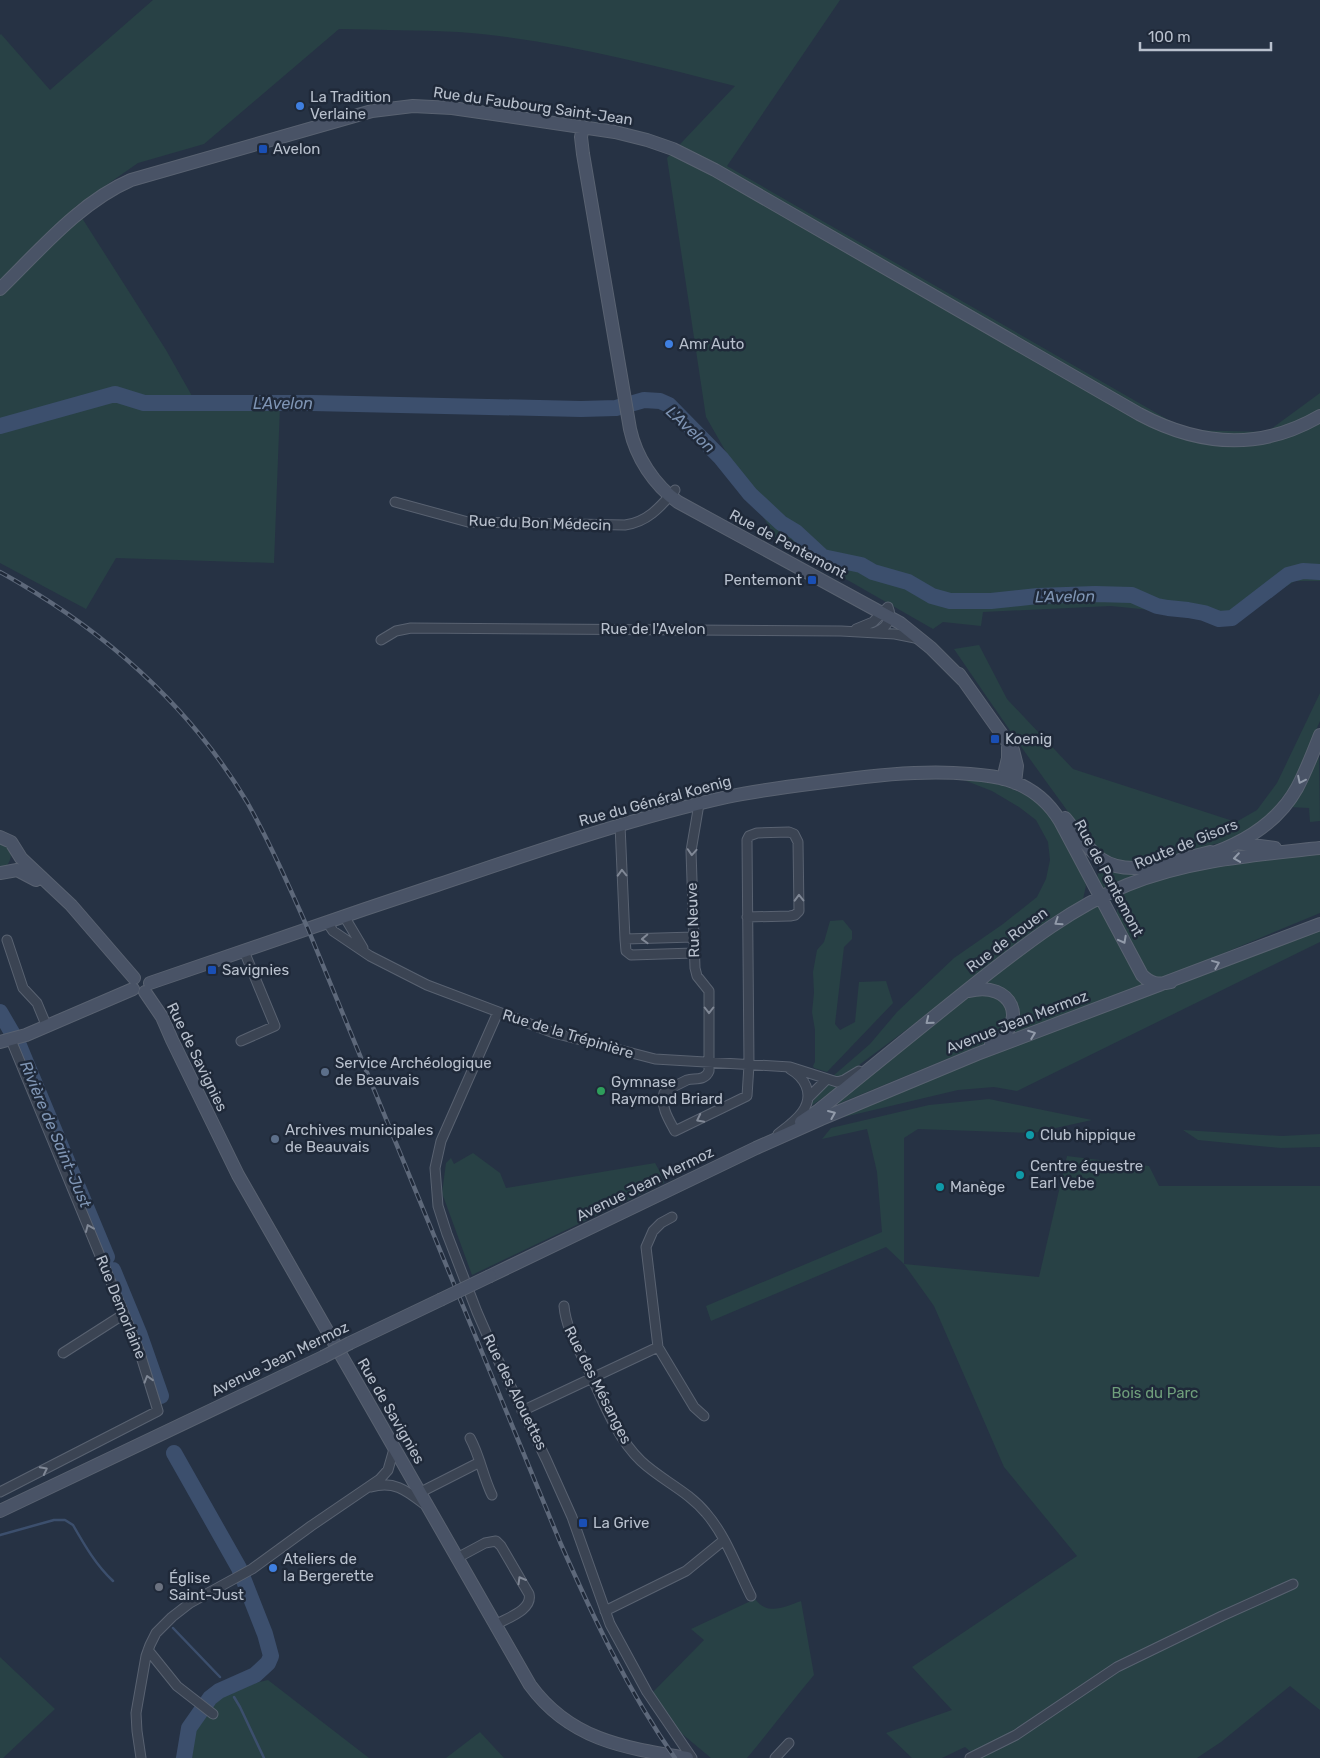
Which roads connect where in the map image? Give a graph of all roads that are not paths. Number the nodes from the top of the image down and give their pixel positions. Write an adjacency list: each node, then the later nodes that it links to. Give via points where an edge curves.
1 (582, 127): 2 (main road, Rue du Faubourg Saint-Jean, via 437,106 397,107 363,113 125,182 76,215); 3 (main road, Rue du Faubourg Saint-Jean, via 647,140 682,153 1168,428 1208,439 1247,441 1284,433); 4 (main road, Rue de Pentemont, via 583,154 629,414 641,447)
2 (0, 289)
3 (1320, 416)
4 (672, 493): 5 (street, Rue du Bon Médecin, via 644,520 619,525 468,522); 6 (main road, Rue de Pentemont)
5 (395, 502)
6 (887, 612): 7 (street, via 868,626); 8 (street, via 884,627); 10 (main road, Rue de Pentemont); 11 (main road, Rue de Pentemont, via 911,621 931,636)
7 (841, 631): 8 (street, Rue de l'Avelon); 9 (street, Rue de l'Avelon, via 412,628 396,631)
8 (875, 633): 10 (street, Rue de l'Avelon, via 900,634)
9 (381, 640)
10 (926, 643): 11 (main road, Rue de Pentemont)
11 (963, 680): 13 (main road, Rue de Pentemont, via 1004,740 1009,755)
12 (1320, 735): 18 (main road, Route de Gisors, one-way to 18, via 1301,781 1286,804 1267,823)
13 (1009, 781): 14 (main road, Rue de Pentemont); 15 (main road, Rue du Général Koenig, via 956,773 899,773 752,792)
14 (1036, 794): 21 (main road, via 1055,807 1096,855); 23 (main road, Rue de Pentemont, via 1057,816)
15 (699, 804): 16 (main road, Rue du Général Koenig); 32 (street, Rue Neuve, one-way to 32, via 691,851)
16 (620, 825): 27 (main road, Rue du Général Koenig); 33 (street, one-way to 16)
17 (0, 837): 20 (main road, via 10,841)
18 (1232, 846): 19 (main road); 21 (main road, via 1143,868); 24 (main road, Route de Gisors)
19 (1320, 846): 24 (main road, Rue de Rouen, one-way to 24, via 1218,860)
20 (16, 849): 22 (main road, via 16,861); 25 (main road, via 20,858)
21 (1114, 865): 23 (main road, via 1099,869)
22 (3, 872): 25 (main road, via 20,871)
23 (1091, 879): 26 (main road, Rue de Pentemont)
24 (1129, 884): 26 (main road, Rue de Rouen)
25 (58, 893): 40 (main road, Rue de Savignies)
26 (1100, 897): 39 (main road, Rue de Pentemont, one-way to 39, via 1144,977 1156,984); 41 (main road, Rue de Rouen, one-way to 41, via 1048,929)
27 (344, 916): 30 (main road, Rue du Général Koenig); 37 (street, Rue de la Trépinière)
28 (747, 917): 28 (street, one-way to 28, via 790,916 799,911 798,842 794,834 757,833 748,838); 49 (street)
29 (1320, 918): 35 (main road)
30 (327, 922): 36 (main road, Rue du Général Koenig); 37 (street, Rue de la Trépinière, via 333,931)
31 (1320, 924): 35 (main road, Avenue Jean Mermoz)
32 (694, 937): 33 (street, one-way to 33); 38 (street, Rue Neuve)
33 (625, 939): 38 (street, via 626,951 631,955)
34 (7, 940): 43 (street, via 23,988 37,1003)
35 (1262, 946): 39 (main road, Avenue Jean Mermoz, one-way to 35)
36 (244, 951): 40 (main road, Rue du Général Koenig); 45 (street, via 276,1026)
37 (366, 952): 42 (street, Rue de la Trépinière, via 434,988)
38 (694, 953): 48 (street, Rue Neuve, one-way to 48, via 695,972 709,991)
39 (1171, 982): 47 (main road, Avenue Jean Mermoz, one-way to 39)
40 (140, 985): 43 (main road, Rue du Général Koenig); 64 (main road, Rue de Savignies, via 162,1017 233,1167)
41 (965, 992): 46 (main road, Rue de Rouen, one-way to 46); 47 (main road, via 998,991 1009,1002 1012,1017 1009,1030 1003,1037)
42 (498, 1012): 48 (street, Rue de la Trépinière, via 554,1033 646,1058); 61 (street, Rue des Alouettes, via 444,1133 436,1160 435,1186 440,1215 461,1273)
43 (47, 1026): 44 (main road, Rue du Général Koenig)
44 (11, 1040): 57 (street, Rue Demorlaine, one-way to 44)
45 (241, 1040)
46 (885, 1057): 51 (street, Rue de la Trépinière, via 842,1081); 53 (main road, Rue de Rouen, via 819,1110)
47 (960, 1061): 54 (main road, Avenue Jean Mermoz, one-way to 47)
48 (709, 1063): 49 (street, Rue de la Trépinière); 49 (street, one-way to 48, via 746,1098 675,1131 665,1112 664,1094 688,1080 698,1080 706,1075)
49 (749, 1065): 50 (street, Rue de la Trépinière)
50 (783, 1066): 51 (street, Rue de la Trépinière); 52 (street, via 796,1072 803,1080)
51 (827, 1079): 52 (street)
52 (808, 1098): 53 (street, via 801,1114)
53 (772, 1139): 54 (main road, Rue de Rouen)
54 (756, 1148): 71 (main road, Avenue Jean Mermoz, bridge)
55 (672, 1217): 58 (street, via 653,1231 646,1247)
56 (564, 1306): 60 (street, Rue des Mésanges, via 566,1322)
57 (124, 1314): 59 (street); 66 (street, Rue Demorlaine, one-way to 57, via 158,1411)
58 (658, 1346): 60 (street); 62 (street, via 694,1407)
59 (63, 1353)
60 (592, 1378): 61 (street); 72 (street, Rue des Mésanges, via 630,1449 648,1468 699,1506)
61 (522, 1411): 76 (street, Rue des Alouettes, via 572,1516)
62 (704, 1416)
63 (470, 1438): 65 (street)
64 (394, 1450): 67 (street, via 385,1475); 68 (main road, Rue de Savignies)
65 (480, 1462): 68 (street); 69 (street)
66 (0, 1492)
67 (360, 1492): 70 (street, via 393,1485 406,1490); 78 (street, via 247,1572 201,1596 172,1617 156,1633)
68 (420, 1493): 70 (main road, Rue de Savignies)
69 (492, 1495)
70 (428, 1507): 73 (main road, Rue de Savignies)
71 (0, 1511)
72 (724, 1540): 75 (street, Rue des Mésanges); 76 (street, via 686,1572)
73 (457, 1558): 77 (main road, Rue de Savignies); 77 (street, one-way to 73, via 527,1607 530,1601 501,1546 490,1541)
74 (1293, 1584): 85 (street, via 1108,1672 1010,1739)
75 (751, 1596)
76 (605, 1612): 83 (street, Rue des Alouettes, via 642,1683)
77 (495, 1625): 82 (main road, Rue de Savignies, via 534,1690 571,1725 614,1744)
78 (148, 1650): 79 (street, via 172,1680); 81 (street, via 136,1713)
79 (207, 1710)
80 (788, 1743): 84 (street)
81 (141, 1758)
82 (687, 1758)
83 (692, 1758)
84 (776, 1758)
85 (970, 1758)

